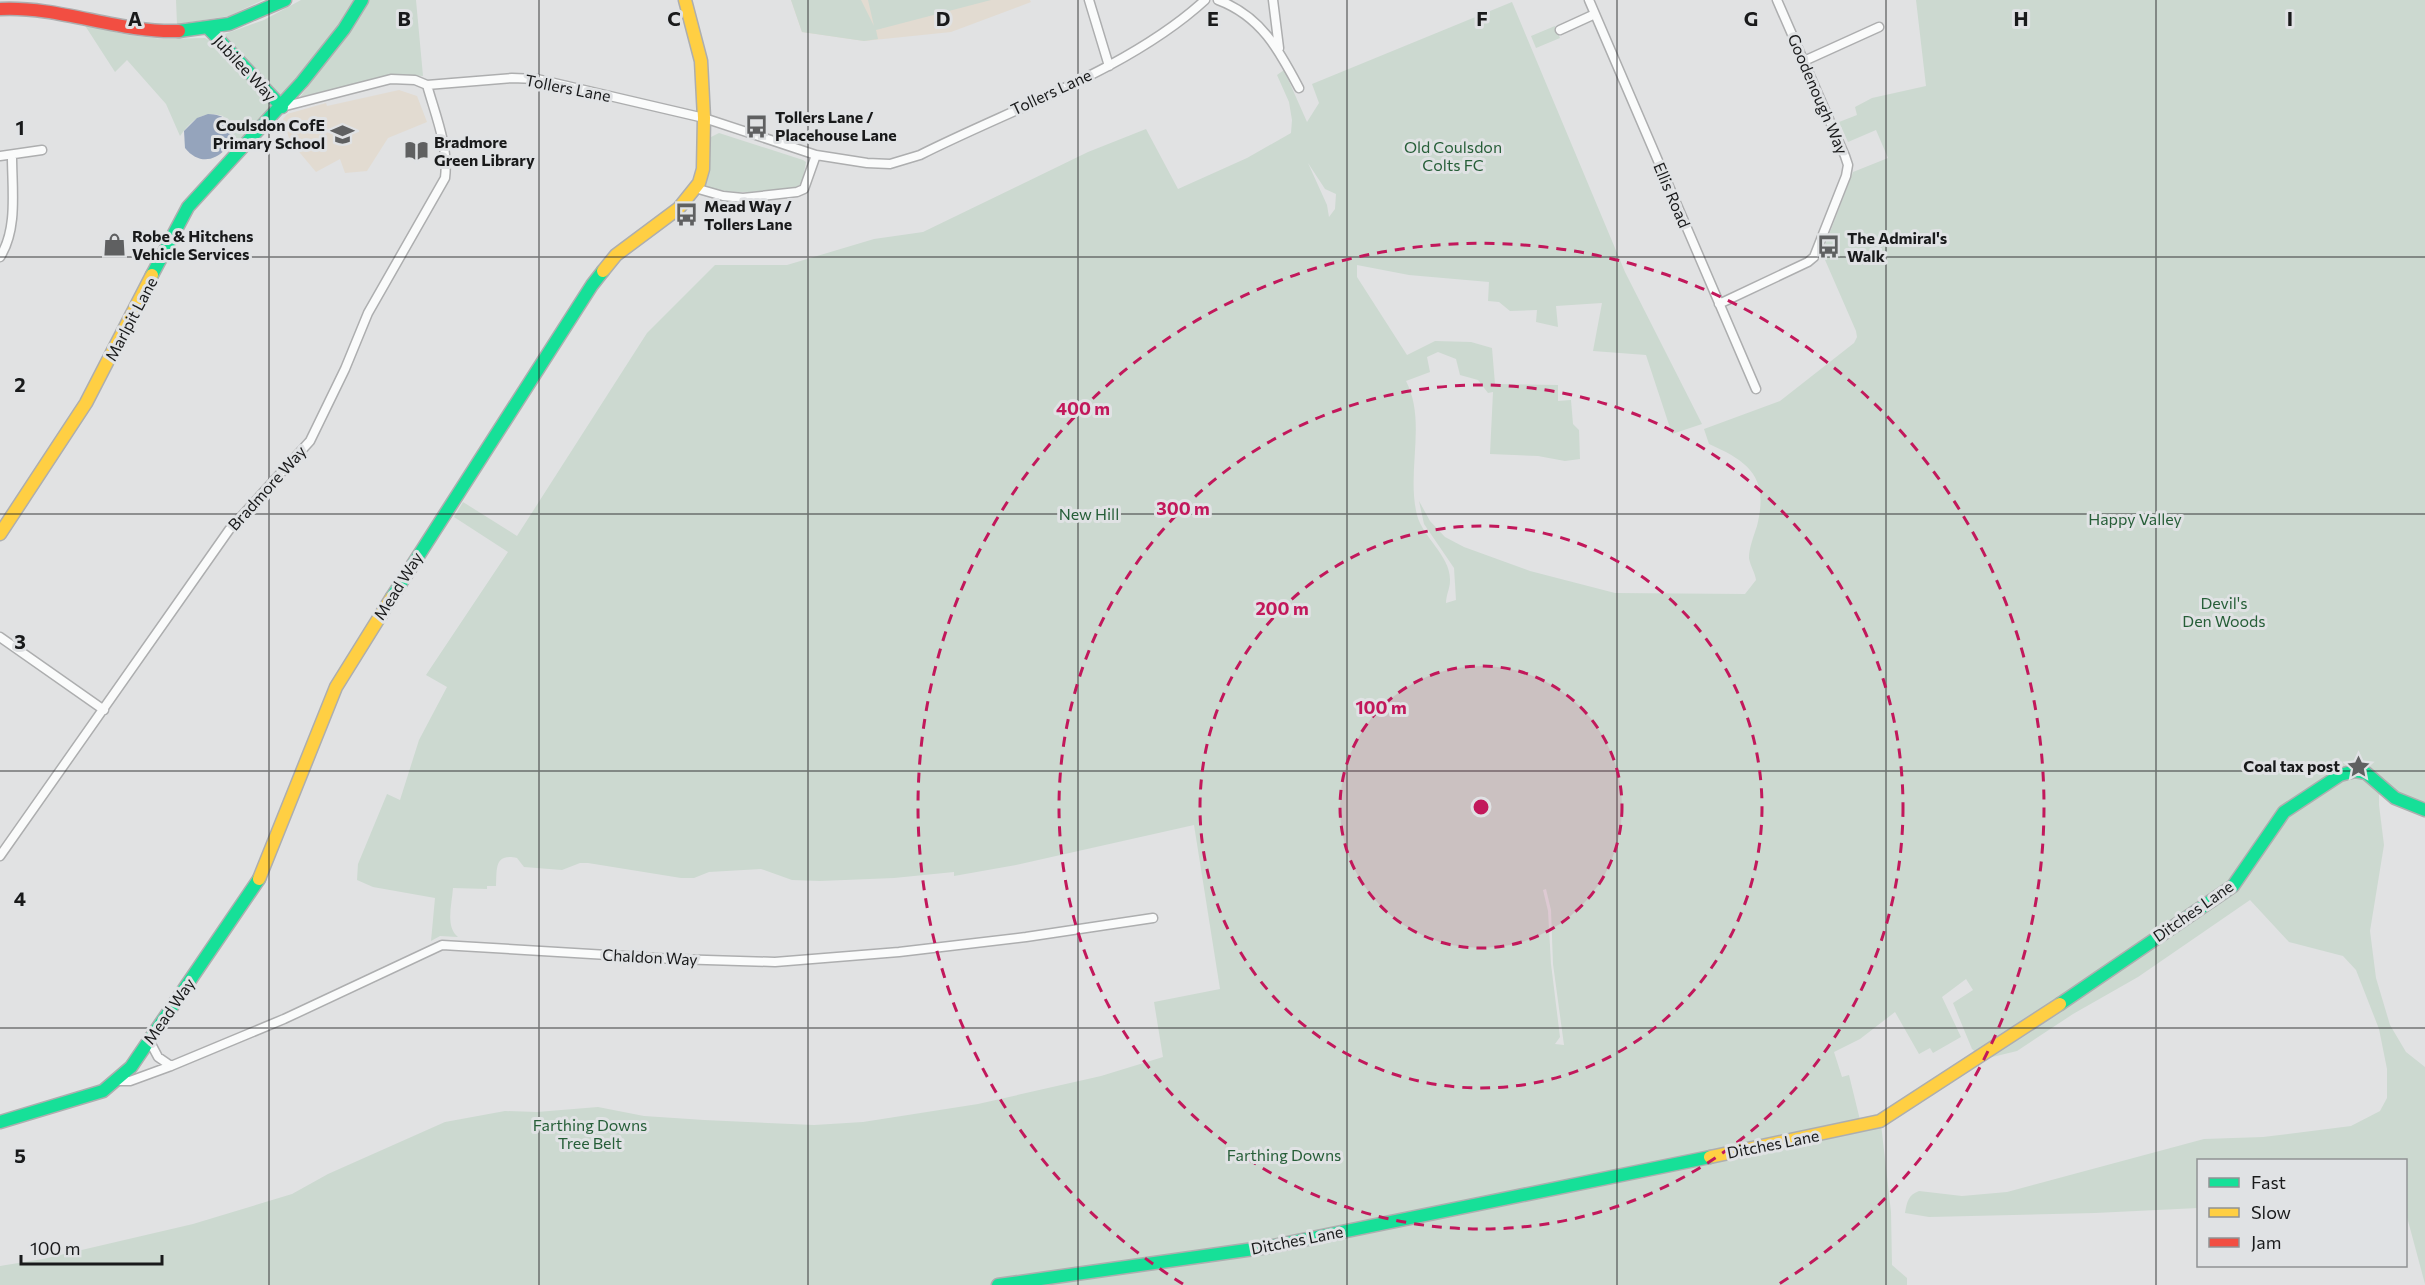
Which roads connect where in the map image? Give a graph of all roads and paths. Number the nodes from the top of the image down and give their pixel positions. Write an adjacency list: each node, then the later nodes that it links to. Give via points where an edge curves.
1 (285, 0): 13 (street, via 230,24)
2 (362, 0): 20 (street, Marlpit Lane, via 325,55)
3 (685, 0): 21 (street, Mead Way, via 701,61)
4 (1089, 0): 17 (street)
5 (1205, 0): 17 (street, Tollers Lane, via 1186,17)
6 (1218, 0): 15 (street, via 1245,14)
7 (1273, 0): 15 (street)
8 (1589, 0): 11 (street, Ellis Road)
9 (1777, 0): 16 (street, Goodenough Way)
10 (0, 9): 13 (street, via 42,10 159,31)
11 (1595, 14): 14 (street); 28 (street, Ellis Road)
12 (1879, 27): 16 (street)
13 (209, 28): 20 (street, Jubilee Way)
14 (1560, 30)
15 (1279, 48): 19 (street)
16 (1804, 61): 28 (street, Goodenough Way, via 1848,165 1846,176 1814,257)
17 (1109, 66): 23 (street, Tollers Lane, via 910,158 890,164 867,164)
18 (426, 85): 20 (street, Tollers Lane, via 415,80 391,79); 21 (street, Tollers Lane, via 537,79); 32 (street, Bradmore Way, via 447,165 445,178 368,313 310,441 229,530)
19 (1299, 88)
20 (282, 107): 30 (street, Marlpit Lane, via 188,207 86,403)
21 (704, 118): 23 (street, Tollers Lane); 26 (street, Mead Way, via 703,169)
22 (42, 150): 25 (street)
23 (816, 155): 26 (street, via 804,189 797,192 743,198)
24 (0, 156): 25 (street)
25 (12, 156): 27 (street, via 11,224)
26 (695, 188): 36 (street, Mead Way, via 679,208 616,255 592,285 425,543 336,687 259,879)
27 (0, 257)
28 (1719, 304): 29 (street, Ellis Road)
29 (1756, 389)
30 (0, 534)
31 (0, 637): 32 (street)
32 (104, 710): 34 (street, Bradmore Way)
33 (2425, 810): 40 (street, Ditches Lane, via 2395,798 2367,773 2340,775 2284,812 2233,886 2001,1044 1896,1111 1864,1126 1268,1247)
34 (0, 856)
35 (1153, 918): 37 (street, Chaldon Way, via 899,952 775,962 442,945 284,1019)
36 (149, 1040): 37 (street, via 158,1057); 38 (street, Mead Way)
37 (171, 1066): 38 (street, Chaldon Way, via 130,1081)
38 (117, 1081): 39 (street, Chaldon Way, via 103,1091)
39 (0, 1122)
40 (998, 1285)

